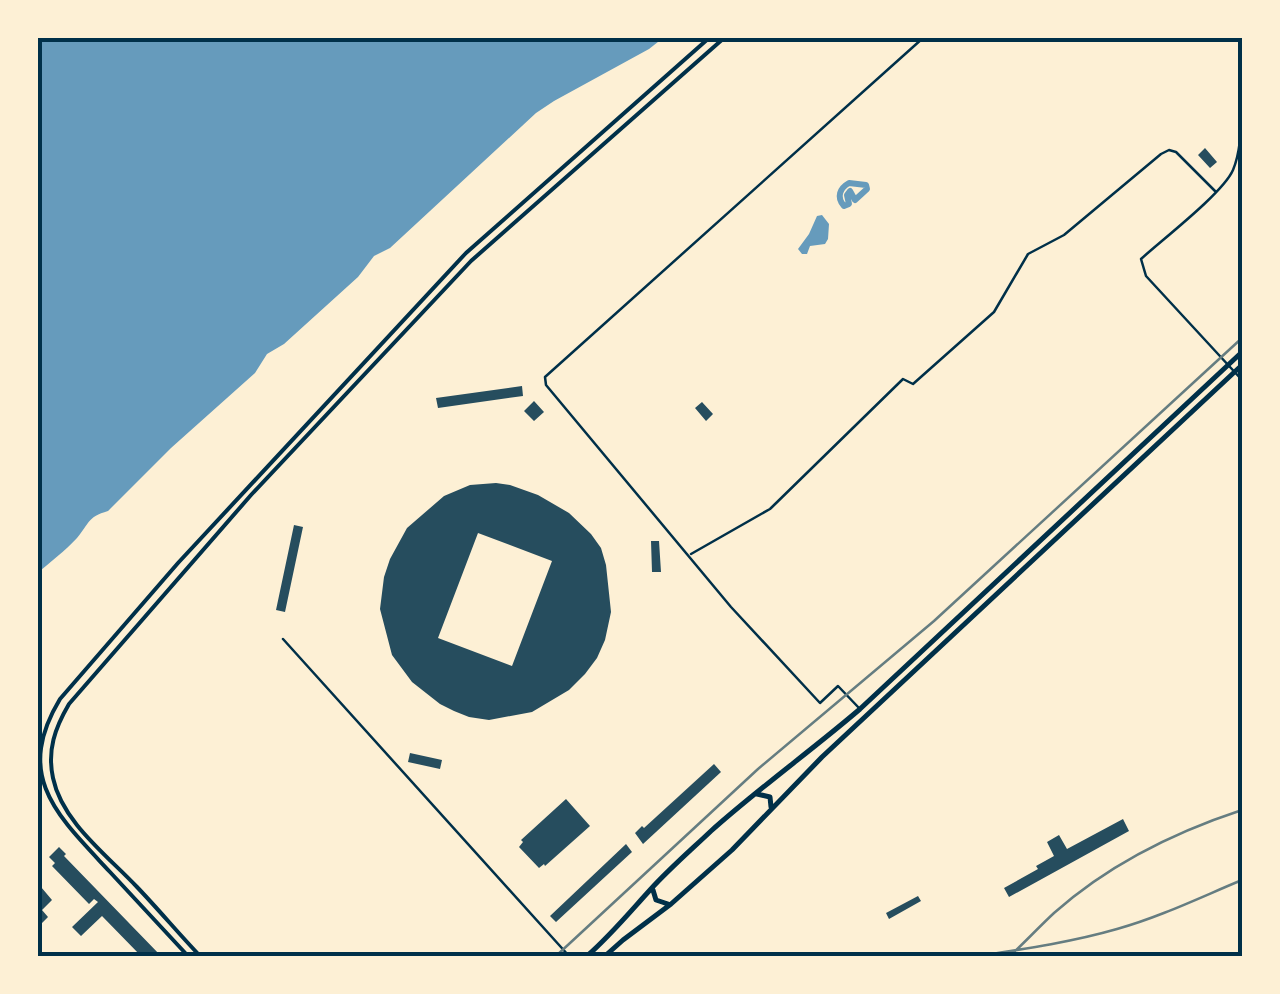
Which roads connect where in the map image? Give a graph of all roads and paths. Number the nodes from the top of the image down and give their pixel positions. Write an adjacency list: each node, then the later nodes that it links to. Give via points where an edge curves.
1 (709, 38): 18 (main road, via 466,252 178,564 46,722 40,764 49,797)
2 (724, 38): 19 (main road, via 471,261 238,509 68,704 51,748 57,792 77,823)
3 (923, 38): 11 (street, via 545,377)
4 (1242, 106): 5 (street, via 1235,164)
5 (1216, 192): 7 (street, via 1141,258 1146,276); 11 (street, via 1176,152 1161,154 1064,234 1028,254 990,316 913,384 904,380 894,388 777,503)
6 (1242, 352): 7 (main road)
7 (1229, 364): 9 (street); 13 (main road)
8 (1242, 365): 9 (main road)
9 (1236, 372): 10 (street); 15 (main road)
10 (1242, 380)
11 (690, 555): 13 (street, via 820,702 838,686)
12 (282, 639): 20 (street)
13 (860, 709): 14 (main road)
14 (753, 794): 15 (main road, via 770,797); 16 (main road)
15 (771, 810): 17 (main road)
16 (653, 887): 17 (main road, via 656,900); 21 (main road)
17 (671, 904): 22 (main road)
18 (188, 956)
19 (200, 956)
20 (569, 956)
21 (586, 956)
22 (605, 956)

